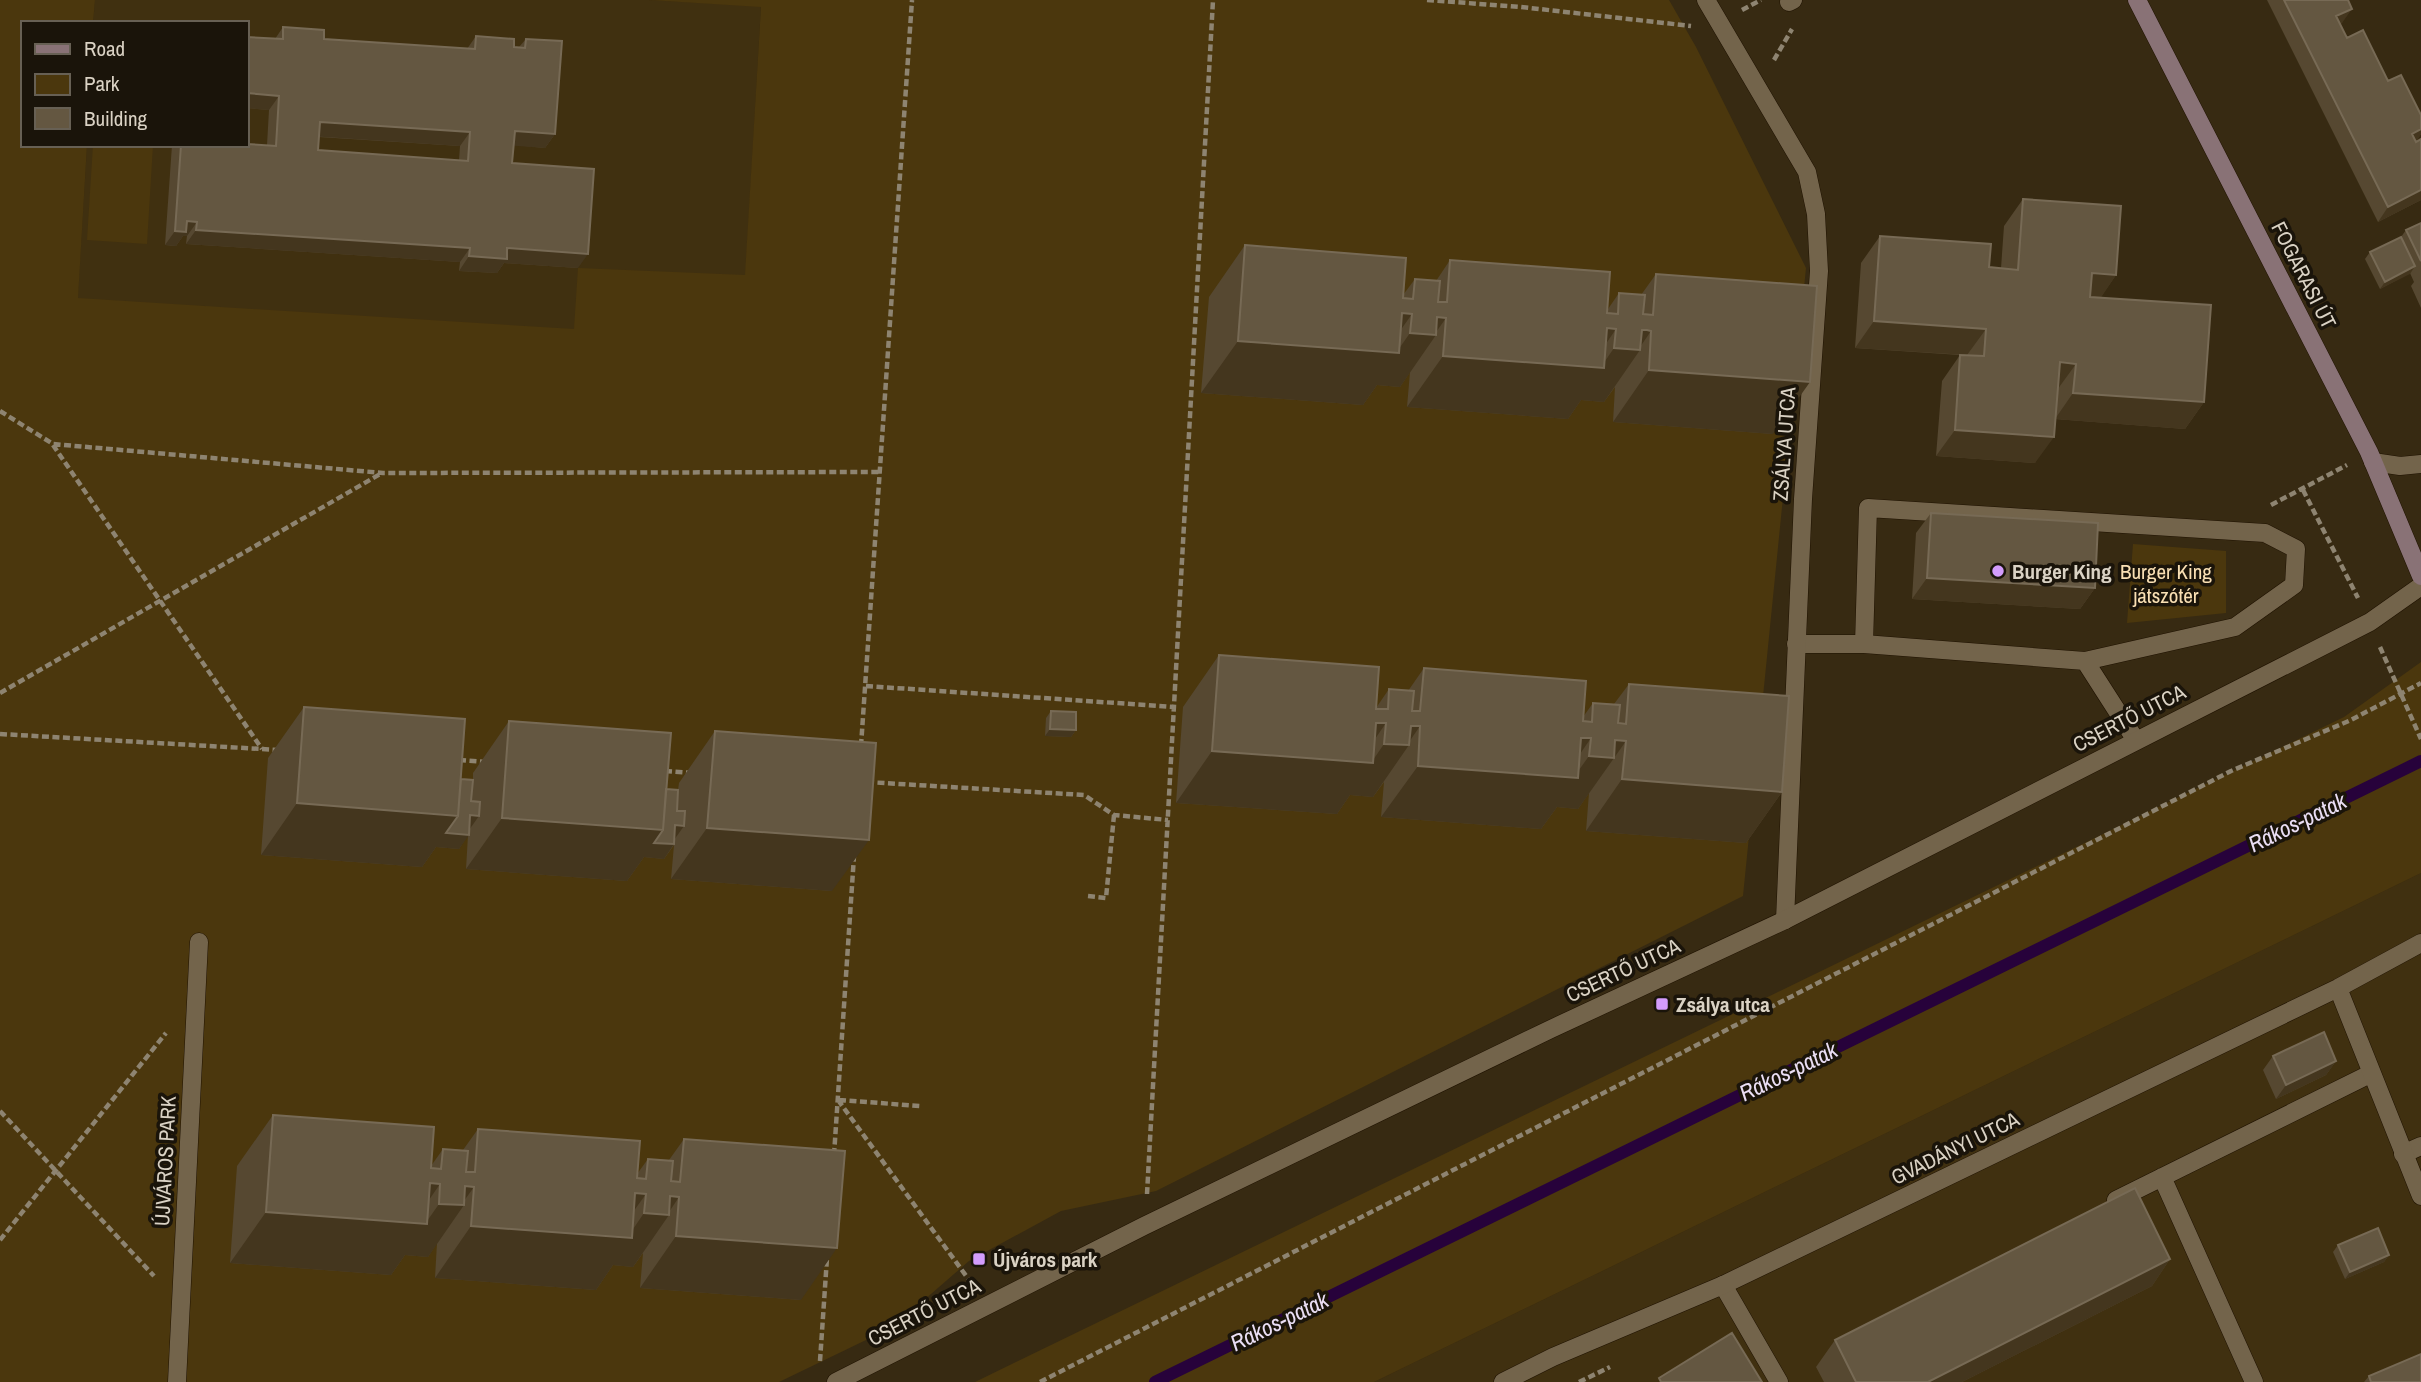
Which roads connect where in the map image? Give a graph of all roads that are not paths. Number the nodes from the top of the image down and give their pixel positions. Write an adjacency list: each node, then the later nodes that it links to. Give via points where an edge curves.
1 (1706, 0): 7 (street, ZSÁLYA UTCA, via 1807,172 1816,214 1819,271)
2 (2137, 0): 3 (main road, FOGARASI ÚT)
3 (2373, 462): 4 (street); 5 (main road, FOGARASI ÚT)
4 (2421, 464)
5 (2421, 576)
6 (2421, 586): 10 (street, CSERTŐ UTCA, via 2370,622)
7 (1796, 644): 8 (street); 11 (street, ZSÁLYA UTCA)
8 (1864, 644): 9 (street); 9 (street, via 1868,508 2265,533 2296,549 2294,585 2235,627)
9 (2085, 662): 10 (street)
10 (2135, 739): 11 (street, CSERTŐ UTCA)
11 (1785, 920): 23 (street, CSERTŐ UTCA, via 1144,1226)
12 (199, 942): 22 (street, ÚJVÁROS PARK)
13 (2421, 943): 14 (street, GVADÁNYI UTCA)
14 (2337, 988): 15 (street); 21 (street, GVADÁNYI UTCA)
15 (2370, 1074): 17 (street); 18 (street)
16 (2421, 1146): 17 (street)
17 (2403, 1154): 19 (street)
18 (2162, 1177): 20 (street); 26 (street)
19 (2421, 1196)
20 (2102, 1207)
21 (1723, 1285): 24 (street, GVADÁNYI UTCA); 25 (street)
22 (177, 1382)
23 (836, 1382)
24 (1503, 1382)
25 (1779, 1382)
26 (2254, 1382)

